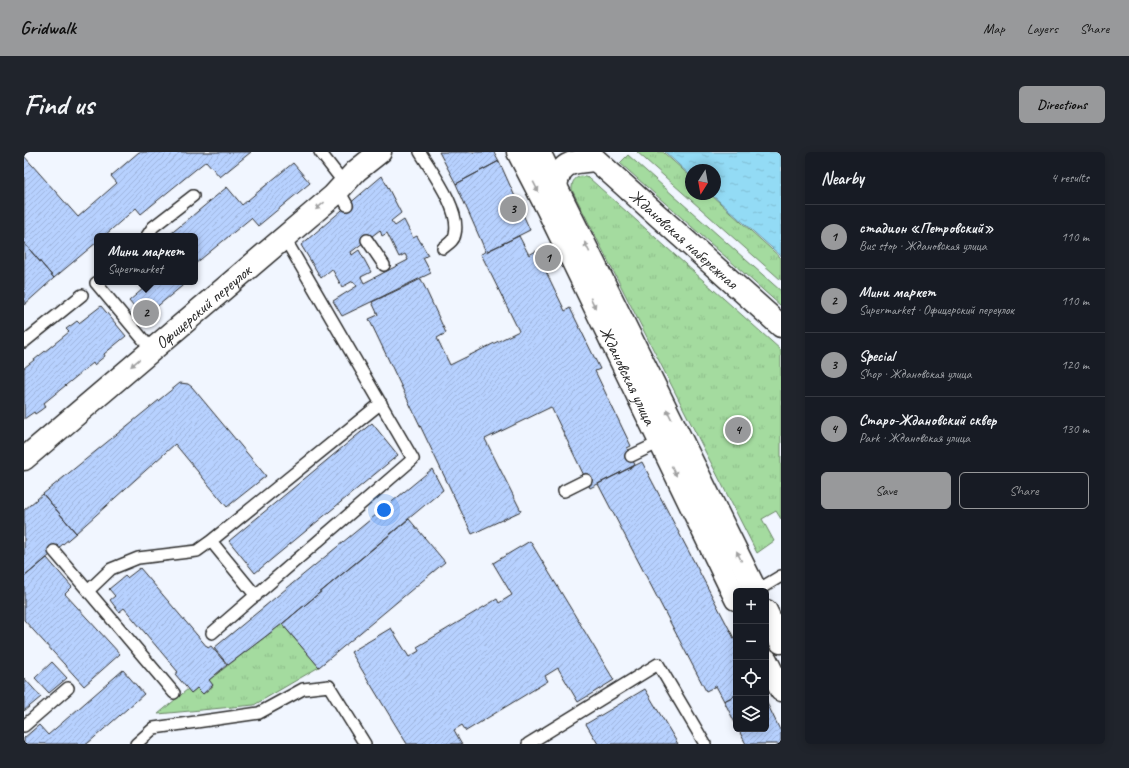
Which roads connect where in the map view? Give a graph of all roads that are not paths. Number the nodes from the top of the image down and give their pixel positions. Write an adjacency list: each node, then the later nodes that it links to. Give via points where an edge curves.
1 (320, 152): 8 (lane)
2 (380, 152): 8 (main road, Офицерский переулок, via 356,171)
3 (420, 152): 13 (lane, via 452,209 455,235)
4 (518, 152): 21 (main road, Ждановская улица, one-way to 21)
5 (539, 152): 7 (main road, Ждановская улица)
6 (591, 156): 7 (main road, via 568,164 562,169); 17 (main road, Ждановская набережная)
7 (556, 186): 29 (main road, Ждановская улица, one-way to 7)
8 (343, 193): 11 (main road, Офицерский переулок, one-way to 11)
9 (193, 196): 10 (lane, via 153,227)
10 (149, 233)
11 (284, 237): 19 (main road, Офицерский переулок); 20 (lane)
12 (367, 240): 14 (lane)
13 (443, 248)
14 (384, 265)
15 (98, 285): 19 (lane)
16 (82, 295): 18 (lane)
17 (781, 326)
18 (24, 342)
19 (152, 349): 23 (main road, Офицерский переулок, one-way to 23)
20 (381, 403): 26 (lane); 33 (lane, via 413,459)
21 (660, 442): 22 (lane); 32 (main road, Ждановская улица, one-way to 32)
22 (631, 456)
23 (24, 459)
24 (586, 480): 25 (lane)
25 (564, 491)
26 (211, 541): 31 (lane, via 197,551 138,558 111,569); 33 (lane)
27 (53, 555): 31 (lane)
28 (781, 576): 30 (lane)
29 (755, 588)
30 (761, 588)
31 (88, 591): 40 (lane)
32 (733, 593)
33 (256, 596): 35 (lane)
34 (769, 618): 36 (main road)
35 (212, 633)
36 (781, 642)
37 (769, 666): 39 (main road)
38 (68, 688): 41 (lane)
39 (781, 690)
40 (174, 692)
41 (24, 726)
42 (136, 744): 43 (lane, via 154,728 259,713 303,689 329,686)
43 (365, 744)
44 (528, 744): 45 (lane, via 658,664)
45 (706, 744)

